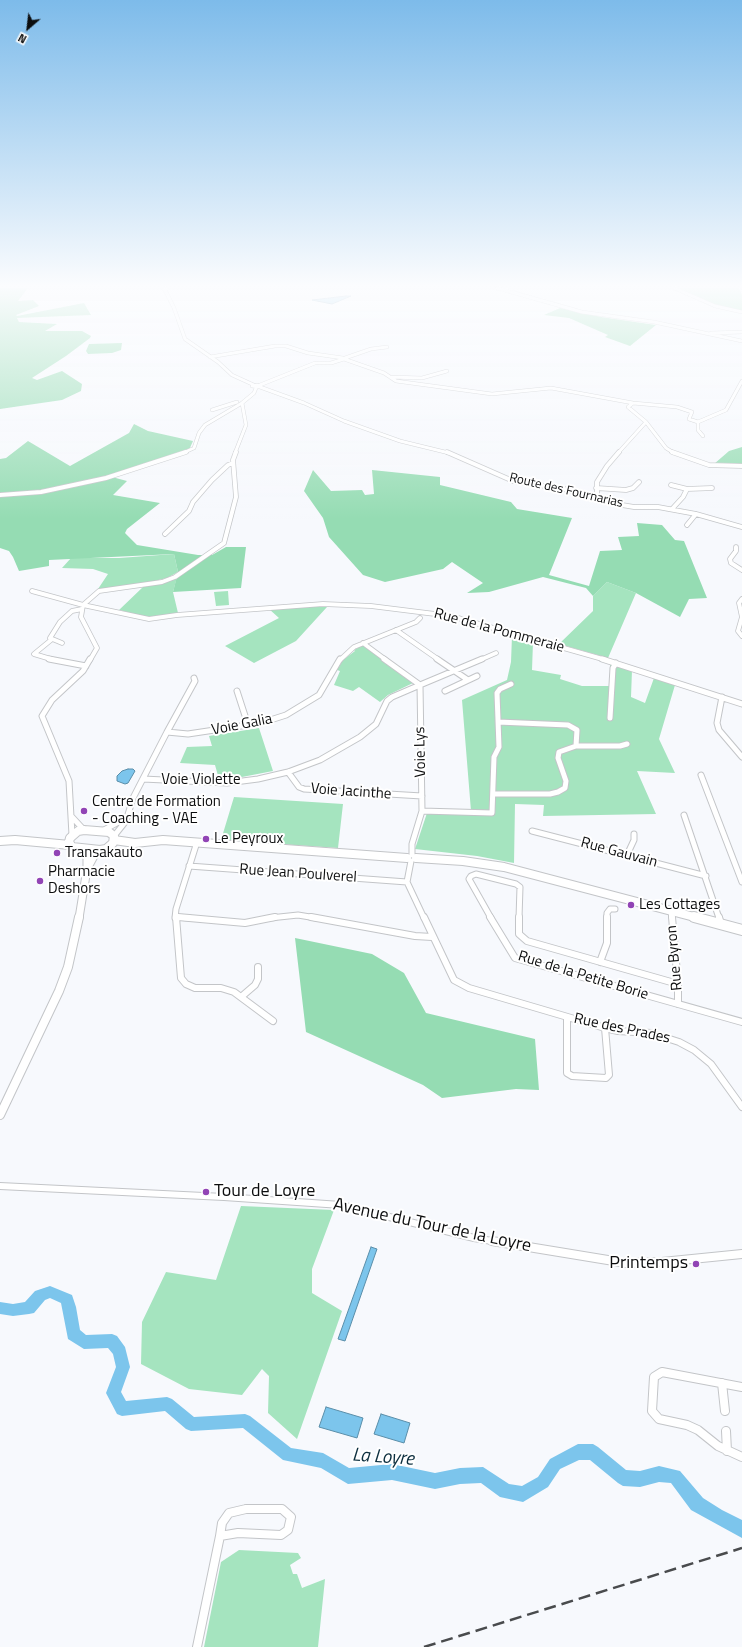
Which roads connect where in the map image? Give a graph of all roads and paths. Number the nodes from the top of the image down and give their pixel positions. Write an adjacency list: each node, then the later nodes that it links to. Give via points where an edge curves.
1 (219, 365): 7 (street, Route des Fournarias, via 232,375)
2 (310, 365): 7 (street)
3 (361, 365): 5 (street)
4 (447, 371): 5 (street, via 422,378)
5 (390, 377): 9 (street, via 396,381 481,394 551,388)
6 (742, 381): 12 (street, via 726,410)
7 (257, 386): 8 (street, via 254,393); 22 (street, Route des Fournarias, via 400,441 446,452 513,481 564,489)
8 (243, 402): 10 (street); 14 (street, via 246,425); 21 (street, via 206,425 198,433 191,451 106,478 41,492)
9 (633, 403): 11 (street, via 628,408); 12 (street, via 677,407 689,411 692,414 689,419)
10 (212, 410)
11 (646, 422): 15 (street, via 666,448 676,454 709,465); 18 (street, via 618,451 597,482)
12 (698, 422): 13 (street, via 698,430)
13 (703, 436)
14 (233, 463): 27 (street, via 212,480 188,511); 32 (street, via 236,497 224,542 174,577 162,582 99,591)
15 (742, 466)
16 (639, 482): 18 (street, via 634,488 626,490)
17 (671, 485): 20 (street)
18 (596, 488): 22 (street)
19 (712, 488): 20 (street)
20 (687, 489): 23 (street, via 683,498)
21 (0, 496)
22 (596, 498): 23 (street, Route des Fournarias, via 628,506)
23 (672, 509): 24 (street, Route des Fournarias)
24 (696, 514): 25 (street); 26 (street, Route des Fournarias)
25 (687, 525)
26 (742, 527)
27 (165, 534)
28 (736, 547): 29 (street, via 730,559 731,563)
29 (742, 570)
30 (32, 591): 32 (street, Rue de la Pommeraie)
31 (742, 599): 35 (street, via 739,603 742,617 738,631)
32 (82, 607): 36 (street, via 64,617); 40 (street, Rue de la Pommeraie, via 149,619 305,605 371,606 451,616); 41 (street, via 81,617 97,648)
33 (420, 618): 34 (street, Voie Galia)
34 (396, 630): 38 (street, Voie Galia); 42 (street)
35 (742, 636)
36 (51, 640): 37 (street); 41 (street, via 34,654)
37 (62, 643)
38 (363, 643): 47 (street); 54 (street, Voie Galia, via 340,659 320,693 313,699 280,717)
39 (496, 653): 42 (street)
40 (616, 663): 50 (street, Rue de la Pommeraie); 52 (street)
41 (86, 666): 67 (street, via 52,700 42,716 69,782)
42 (453, 670): 45 (street); 47 (street)
43 (478, 676): 45 (street)
44 (194, 678): 55 (street, via 195,681)
45 (468, 680): 49 (street)
46 (511, 684): 53 (street, via 497,693)
47 (420, 685): 59 (street, Voie Violette, via 387,701 376,724 360,736 320,760); 63 (street, Voie Lys)
48 (237, 691): 54 (street)
49 (444, 691)
50 (722, 698): 51 (street, Rue de la Pommeraie); 58 (street, via 717,723 719,730)
51 (742, 704)
52 (610, 718)
53 (498, 722): 57 (street, via 568,725 577,730); 62 (street, via 499,747 494,757)
54 (248, 725): 55 (street, Voie Galia, via 188,734)
55 (167, 732): 61 (street)
56 (627, 744): 57 (street)
57 (576, 746): 62 (street, via 559,752 558,758 566,781 565,788 550,794)
58 (742, 757)
59 (288, 772): 61 (street, Voie Violette, via 227,783); 63 (street, Voie Jacinthe, via 299,787 304,789)
60 (701, 776): 86 (street)
61 (143, 779): 65 (street)
62 (494, 794): 64 (street, via 493,811 488,814)
63 (422, 796): 64 (street, Voie Lys)
64 (422, 811): 81 (street, Voie Lys, via 412,844)
65 (128, 815): 69 (street, via 123,821); 74 (street)
66 (684, 815): 84 (street)
67 (72, 816): 68 (street); 72 (street)
68 (84, 830): 69 (main road); 72 (main road)
69 (104, 831): 74 (main road)
70 (532, 831): 80 (street, Rue Gauvain)
71 (634, 834): 80 (street, via 634,840)
72 (72, 835): 73 (main road, via 56,839); 77 (main road)
73 (15, 840): 75 (main road); 77 (main road)
74 (113, 840): 76 (main road, via 132,846 163,840); 79 (main road)
75 (0, 841)
76 (197, 842): 81 (main road); 82 (street)
77 (70, 845): 78 (main road)
78 (83, 850): 79 (main road); 83 (main road, via 87,855)
79 (100, 850): 83 (main road)
80 (626, 855): 84 (street, Rue Gauvain)
81 (411, 858): 85 (street, Voie Lys); 88 (main road, via 463,861 504,867)
82 (189, 866): 85 (street, Rue Jean Poulverel); 89 (street)
83 (87, 869): 103 (main road, via 79,919 60,991)
84 (706, 876): 90 (street)
85 (407, 882): 92 (street)
86 (742, 882)
87 (615, 909): 93 (street, via 610,909 607,913 607,943)
88 (671, 912): 90 (main road); 95 (street, Rue Byron)
89 (175, 917): 92 (street, via 244,923 298,915); 96 (street, via 181,978 195,988 221,988)
90 (721, 925): 91 (main road)
91 (742, 930)
92 (432, 937): 98 (street, Rue des Prades, via 454,980 469,988)
93 (600, 962): 95 (street); 97 (street, Rue de la Petite Borie, via 522,938 519,934 520,887 476,874 469,879 515,958)
94 (258, 967): 96 (street, via 255,985)
95 (678, 984): 97 (street, Rue Byron)
96 (241, 997): 99 (street)
97 (678, 1004): 100 (street, Rue de la Petite Borie)
98 (567, 1017): 101 (street, Rue des Prades); 101 (street, via 567,1073 572,1076 606,1078 609,1075)
99 (273, 1021)
100 (742, 1022)
101 (605, 1028): 102 (street, Rue des Prades, via 660,1035 694,1050 711,1064)
102 (742, 1107)
103 (0, 1116)
104 (0, 1186): 105 (street, Avenue du Tour de la Loyre, via 341,1205 474,1238 626,1263)
105 (742, 1254)
106 (722, 1383): 107 (street); 108 (street); 110 (street, via 662,1372 654,1377 652,1411 659,1419 698,1430)
107 (742, 1387)
108 (725, 1411)
109 (726, 1432): 110 (street)
110 (727, 1451): 111 (street)
111 (742, 1457)
112 (220, 1536): 112 (street, via 238,1533 281,1535 288,1530 291,1517 282,1509 240,1510 229,1513 222,1523); 113 (street)
113 (198, 1647)

